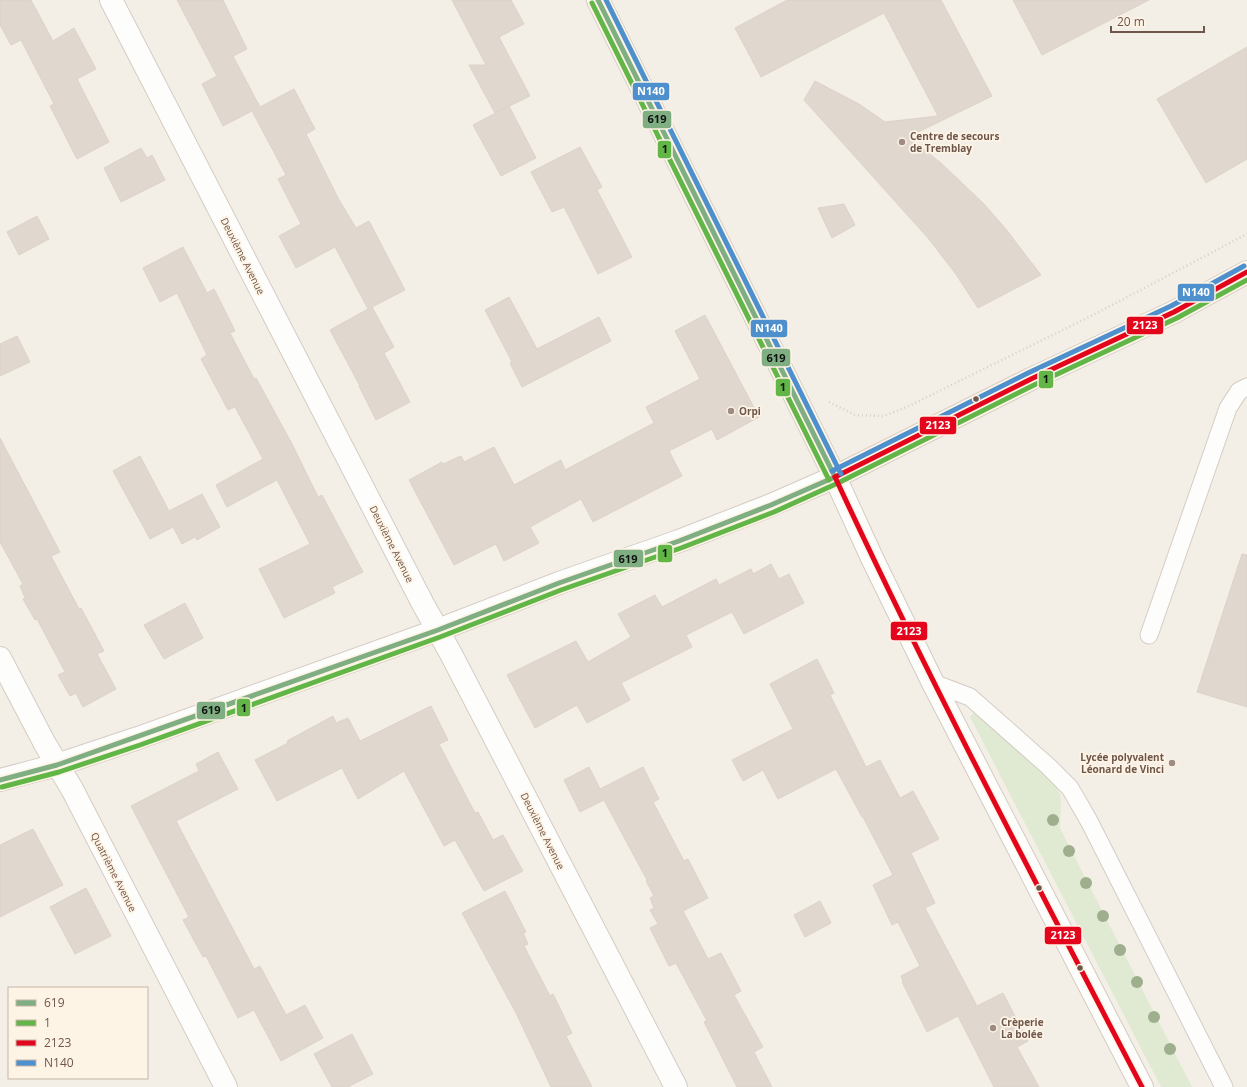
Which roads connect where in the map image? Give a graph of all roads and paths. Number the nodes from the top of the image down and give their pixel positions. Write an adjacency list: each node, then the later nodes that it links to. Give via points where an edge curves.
1 (110, 0): 8 (street, Deuxième Avenue)
2 (598, 0): 6 (street)
3 (1247, 234): 6 (path, via 1086,318 884,416 855,415 816,392)
4 (1247, 272): 7 (street, via 1174,312)
5 (1247, 387): 9 (lane, via 1239,391 1228,408)
6 (795, 398): 7 (street)
7 (835, 477): 8 (street, via 679,541 559,583); 11 (street)
8 (438, 630): 12 (street); 15 (street, Deuxième Avenue)
9 (1149, 635)
10 (0, 658): 12 (street, Quatrième Avenue)
11 (933, 683): 16 (street); 17 (lane, via 970,697 1070,788 1089,820)
12 (57, 766): 13 (street); 14 (street, Quatrième Avenue, via 72,789)
13 (0, 780)
14 (226, 1087)
15 (676, 1087)
16 (1142, 1087)
17 (1224, 1087)

